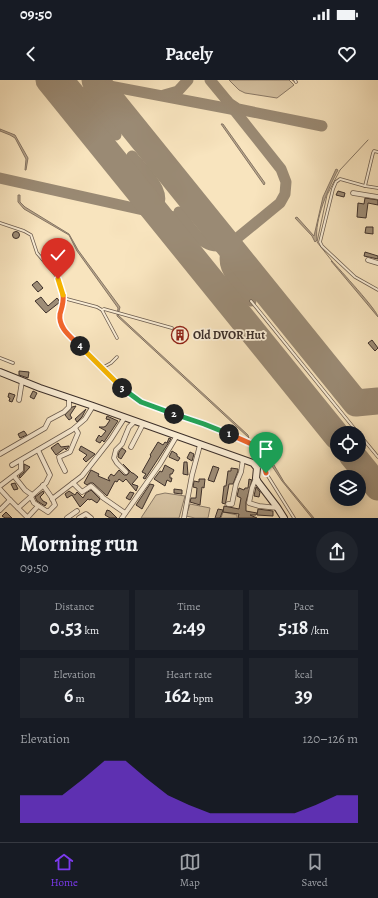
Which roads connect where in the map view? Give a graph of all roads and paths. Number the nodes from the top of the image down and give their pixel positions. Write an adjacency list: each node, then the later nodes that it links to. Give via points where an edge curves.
1 (378, 152): 2 (lane, via 373,153)
2 (365, 186): 3 (lane); 9 (lane, via 340,179 336,182 320,243 352,274)
3 (378, 188)
4 (353, 193): 5 (street)
5 (378, 197)
6 (0, 224): 10 (lane, via 30,234 38,253 58,279)
7 (368, 260): 8 (street)
8 (378, 263)
9 (378, 290)
10 (63, 298): 12 (lane); 18 (lane, via 60,318 63,328)
11 (251, 301): 27 (lane)
12 (102, 310): 13 (lane); 14 (lane)
13 (172, 328)
14 (117, 338)
15 (117, 357): 18 (lane)
16 (0, 358): 17 (lane)
17 (12, 363)
18 (102, 368): 64 (lane, via 141,402 212,427 256,446 261,452 264,471)
19 (0, 372): 20 (street)
20 (22, 381): 21 (street); 22 (street)
21 (68, 398): 23 (street); 34 (street, via 69,407 49,420 45,428)
22 (19, 400)
23 (93, 406): 24 (street); 28 (street, via 85,419)
24 (125, 417): 25 (street); 43 (street, via 82,476)
25 (134, 421): 26 (street); 40 (street, via 116,450 114,458)
26 (143, 424): 29 (street); 32 (street)
27 (353, 426)
28 (75, 428): 33 (street); 39 (street, via 78,433 70,452 59,457)
29 (176, 437): 31 (street); 56 (street)
30 (366, 442): 35 (lane)
31 (200, 444): 36 (street); 62 (street)
32 (131, 447)
33 (38, 450): 37 (street); 44 (street, via 50,474)
34 (0, 454)
35 (378, 457)
36 (243, 459): 42 (street, via 255,465); 50 (street, via 232,504)
37 (21, 460): 38 (street); 41 (street, via 21,470)
38 (12, 465)
39 (65, 471)
40 (126, 472)
41 (14, 476): 45 (street); 47 (street)
42 (256, 478): 53 (street); 53 (street, via 249,503)
43 (73, 483): 48 (street); 56 (street, via 82,492 91,486)
44 (43, 485): 47 (street); 48 (street)
45 (0, 486)
46 (0, 490): 49 (street)
47 (31, 496): 51 (street); 52 (street)
48 (52, 499): 51 (street, via 54,505 48,512)
49 (10, 500): 52 (street); 54 (street)
50 (228, 504)
51 (38, 506): 58 (street)
52 (18, 508): 58 (street)
53 (278, 508): 63 (street)
54 (0, 510)
55 (77, 511): 57 (street)
56 (125, 513): 61 (street)
57 (70, 517)
58 (28, 518)
59 (80, 518): 60 (street, via 86,514)
60 (91, 518)
61 (122, 518)
62 (184, 518)
63 (284, 518)
64 (294, 518)

